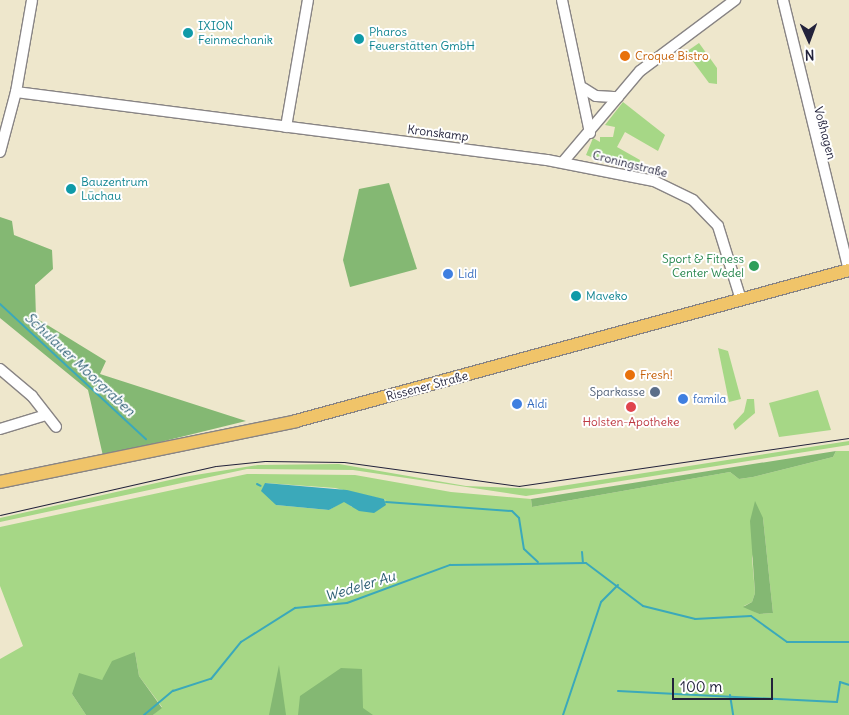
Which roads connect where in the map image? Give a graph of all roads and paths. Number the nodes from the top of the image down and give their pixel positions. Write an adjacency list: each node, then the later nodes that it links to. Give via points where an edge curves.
1 (32, 0): 7 (street)
2 (308, 0): 9 (street)
3 (562, 0): 6 (street)
4 (735, 0): 8 (street, via 674,42)
5 (782, 0): 15 (street, Voßhagen)
6 (583, 88): 8 (street, via 596,96); 10 (street)
7 (16, 92): 9 (street, Kronskamp); 12 (street)
8 (618, 97): 10 (street)
9 (286, 127): 13 (street, Kronskamp)
10 (590, 133): 11 (street)
11 (580, 146): 13 (street); 14 (street, via 582,159)
12 (0, 152)
13 (563, 162): 14 (street, Croningstraße)
14 (591, 166): 16 (street, Croningstraße, via 674,188 706,212 726,242)
15 (849, 270): 16 (main road, Rissener Straße)
16 (741, 300): 21 (main road, Rissener Straße, via 279,425)
17 (0, 369): 18 (street)
18 (46, 415): 19 (street); 20 (street)
19 (56, 427)
20 (0, 429)
21 (0, 482)

